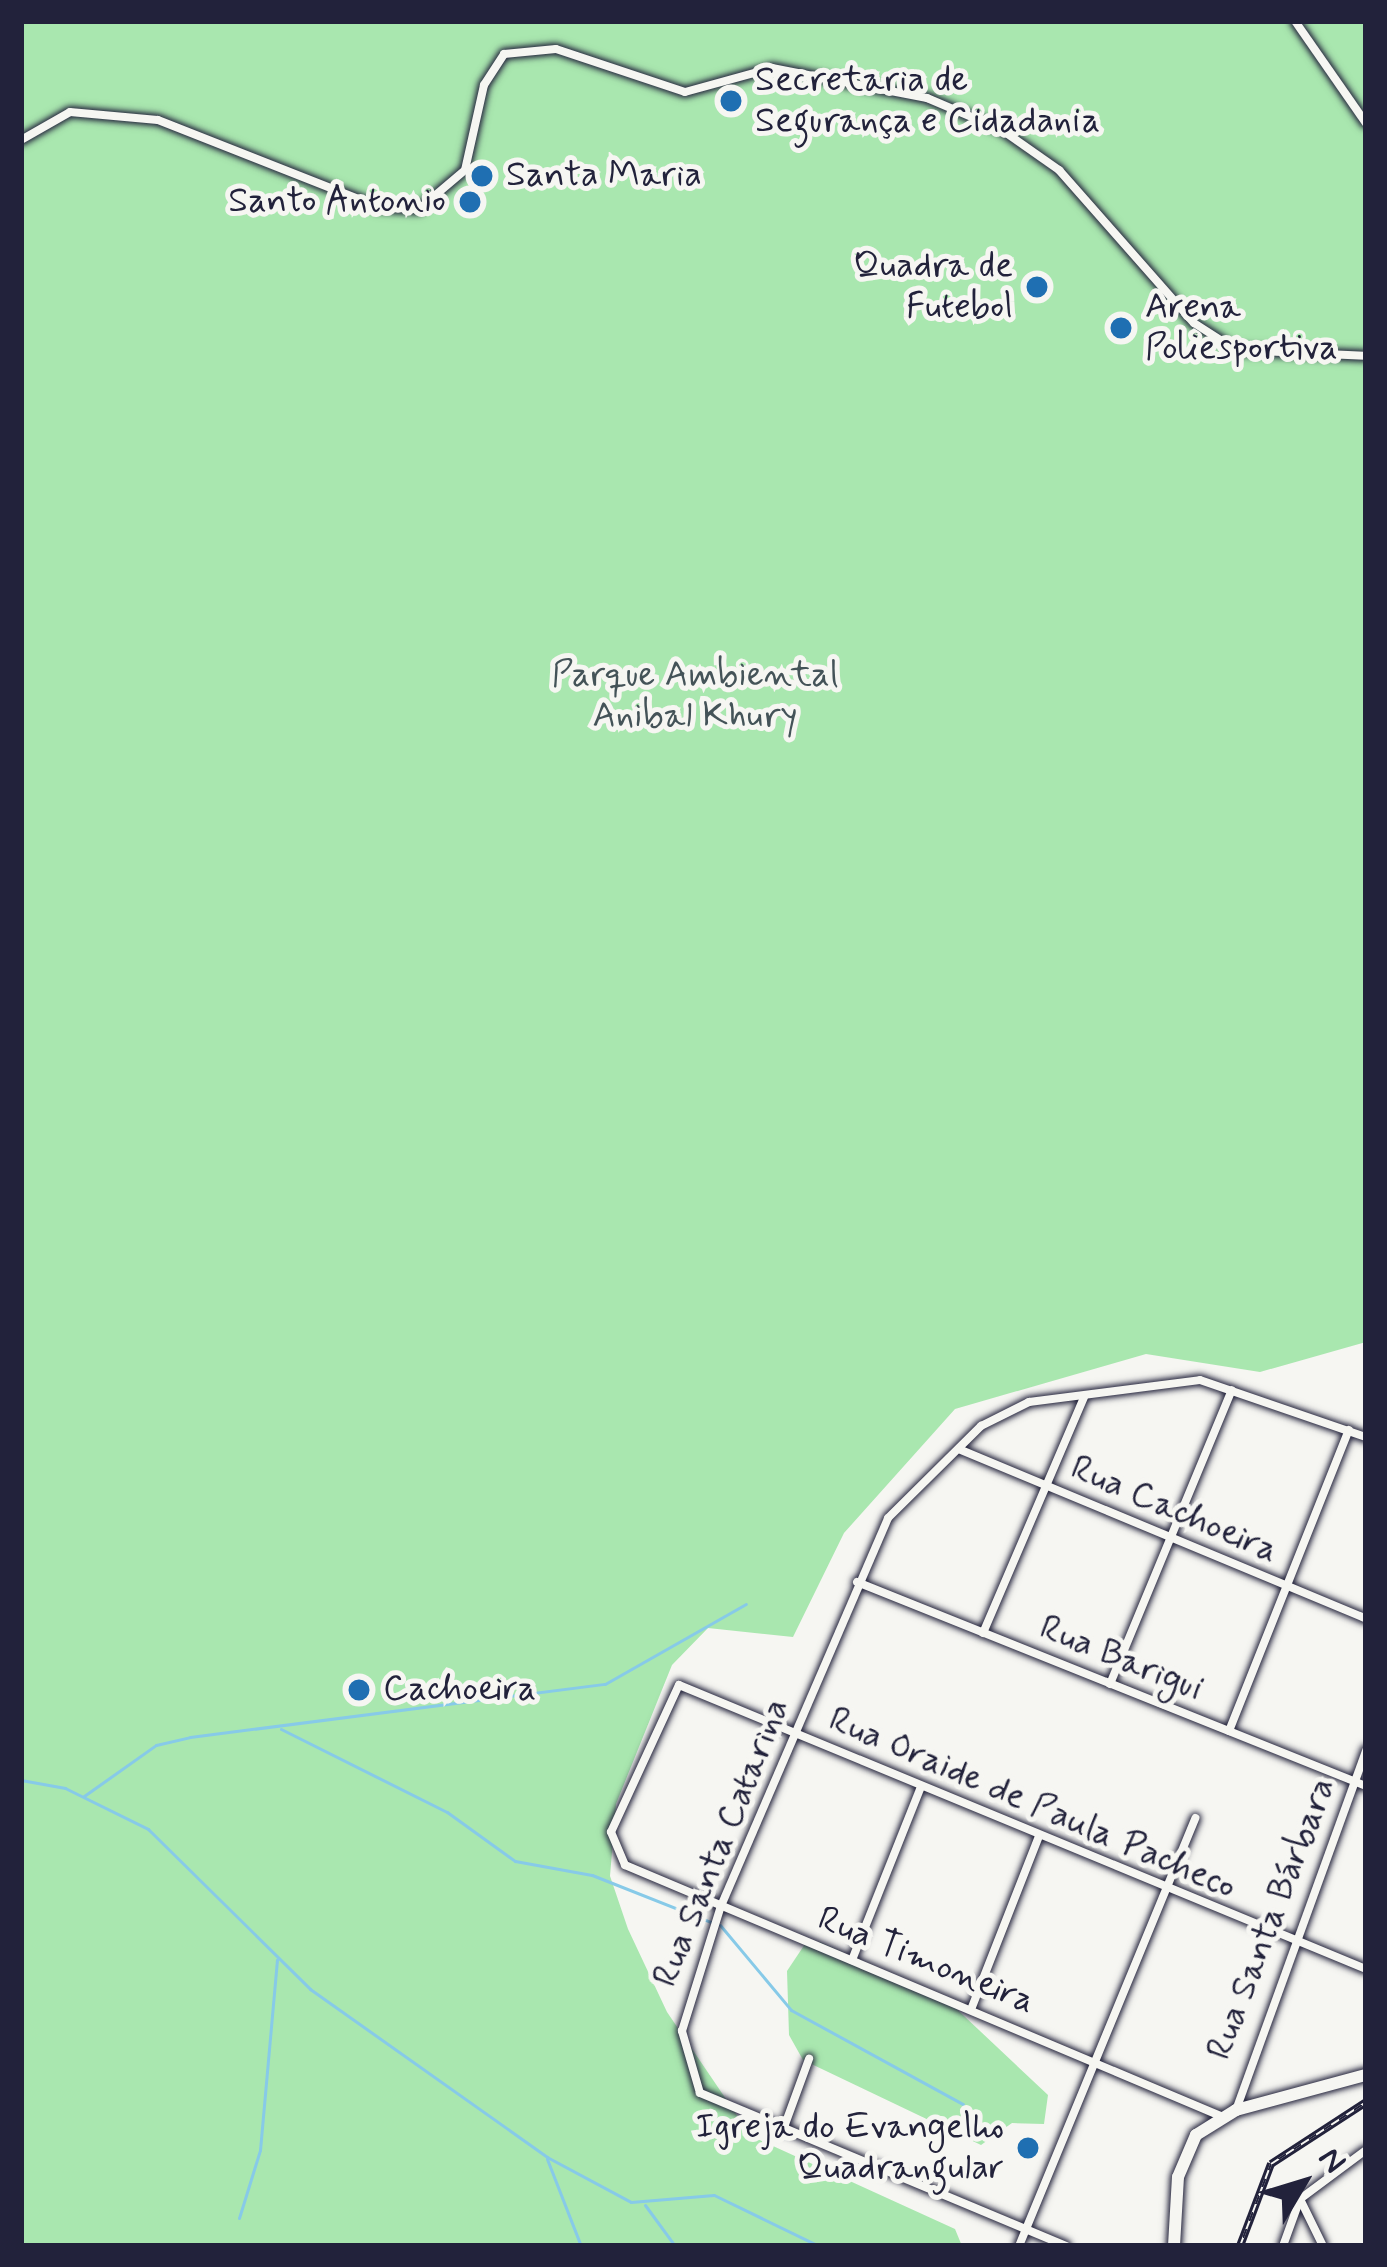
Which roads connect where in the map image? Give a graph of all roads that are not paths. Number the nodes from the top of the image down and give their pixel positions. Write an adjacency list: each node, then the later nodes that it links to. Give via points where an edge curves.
1 (1295, 21): 2 (street)
2 (1366, 123)
3 (21, 140): 4 (street, via 70,112 158,120 379,207 419,209 465,170 484,85 504,54 556,49 685,92 772,68 927,98 1002,130 1059,170 1194,323 1236,350)
4 (1366, 356)
5 (1232, 1390): 6 (street, Rua Santa Catarina, via 1171,1380); 7 (street, Rua Santa Catarina); 11 (street)
6 (1084, 1396): 9 (street, Rua Santa Catarina, via 1005,1411); 10 (street)
7 (1349, 1430): 8 (street, Rua Santa Catarina); 13 (street)
8 (1366, 1437)
9 (961, 1450): 10 (street, Rua Cachoeira); 12 (street, Rua Santa Catarina, via 888,1518)
10 (1044, 1484): 11 (street, Rua Cachoeira); 15 (street)
11 (1165, 1539): 13 (street, Rua Cachoeira); 16 (street)
12 (857, 1582): 15 (street, Rua Barigui); 18 (street, Rua Santa Catarina)
13 (1293, 1590): 14 (street, Rua Cachoeira); 17 (street)
14 (1366, 1619)
15 (983, 1633): 16 (street, Rua Barigui)
16 (1110, 1684): 17 (street, Rua Barigui)
17 (1229, 1731): 20 (street, Rua Barigui)
18 (794, 1733): 22 (street, Rua Oraide de Paula Pacheco); 25 (street, Rua Oraide de Paula Pacheco, via 679,1685); 27 (street, Rua Santa Catarina)
19 (1366, 1750): 20 (street, Rua Santa Bárbara)
20 (1353, 1780): 21 (street, Rua Barigui); 28 (street, Rua Santa Bárbara)
21 (1366, 1786)
22 (921, 1787): 24 (street, Rua Oraide de Paula Pacheco); 29 (street)
23 (1195, 1818): 26 (street)
24 (1039, 1836): 26 (street, Rua Oraide de Paula Pacheco); 31 (street)
25 (612, 1851): 27 (street, Rua Timoneira)
26 (1165, 1887): 28 (street, Rua Oraide de Paula Pacheco); 33 (street)
27 (721, 1906): 29 (street, Rua Timoneira); 36 (street, Rua Santa Catarina, via 685,2012 687,2072 712,2102)
28 (1288, 1941): 30 (street, Rua Oraide de Paula Pacheco); 35 (street, Rua Santa Bárbara)
29 (852, 1960): 31 (street, Rua Timoneira)
30 (1366, 1969)
31 (972, 2007): 33 (street, Rua Timoneira)
32 (808, 2059): 36 (street)
33 (1095, 2060): 35 (street, Rua Timoneira); 39 (street)
34 (1366, 2075): 35 (main road, via 1342,2090)
35 (1229, 2113): 42 (main road, via 1184,2154)
36 (783, 2130): 39 (street, Rua Santa Catarina)
37 (1366, 2150): 38 (street)
38 (1300, 2199): 43 (street); 44 (street)
39 (1026, 2227): 40 (street); 41 (street, Rua Santa Catarina)
40 (1019, 2246)
41 (1066, 2246)
42 (1174, 2246)
43 (1283, 2246)
44 (1323, 2246)

